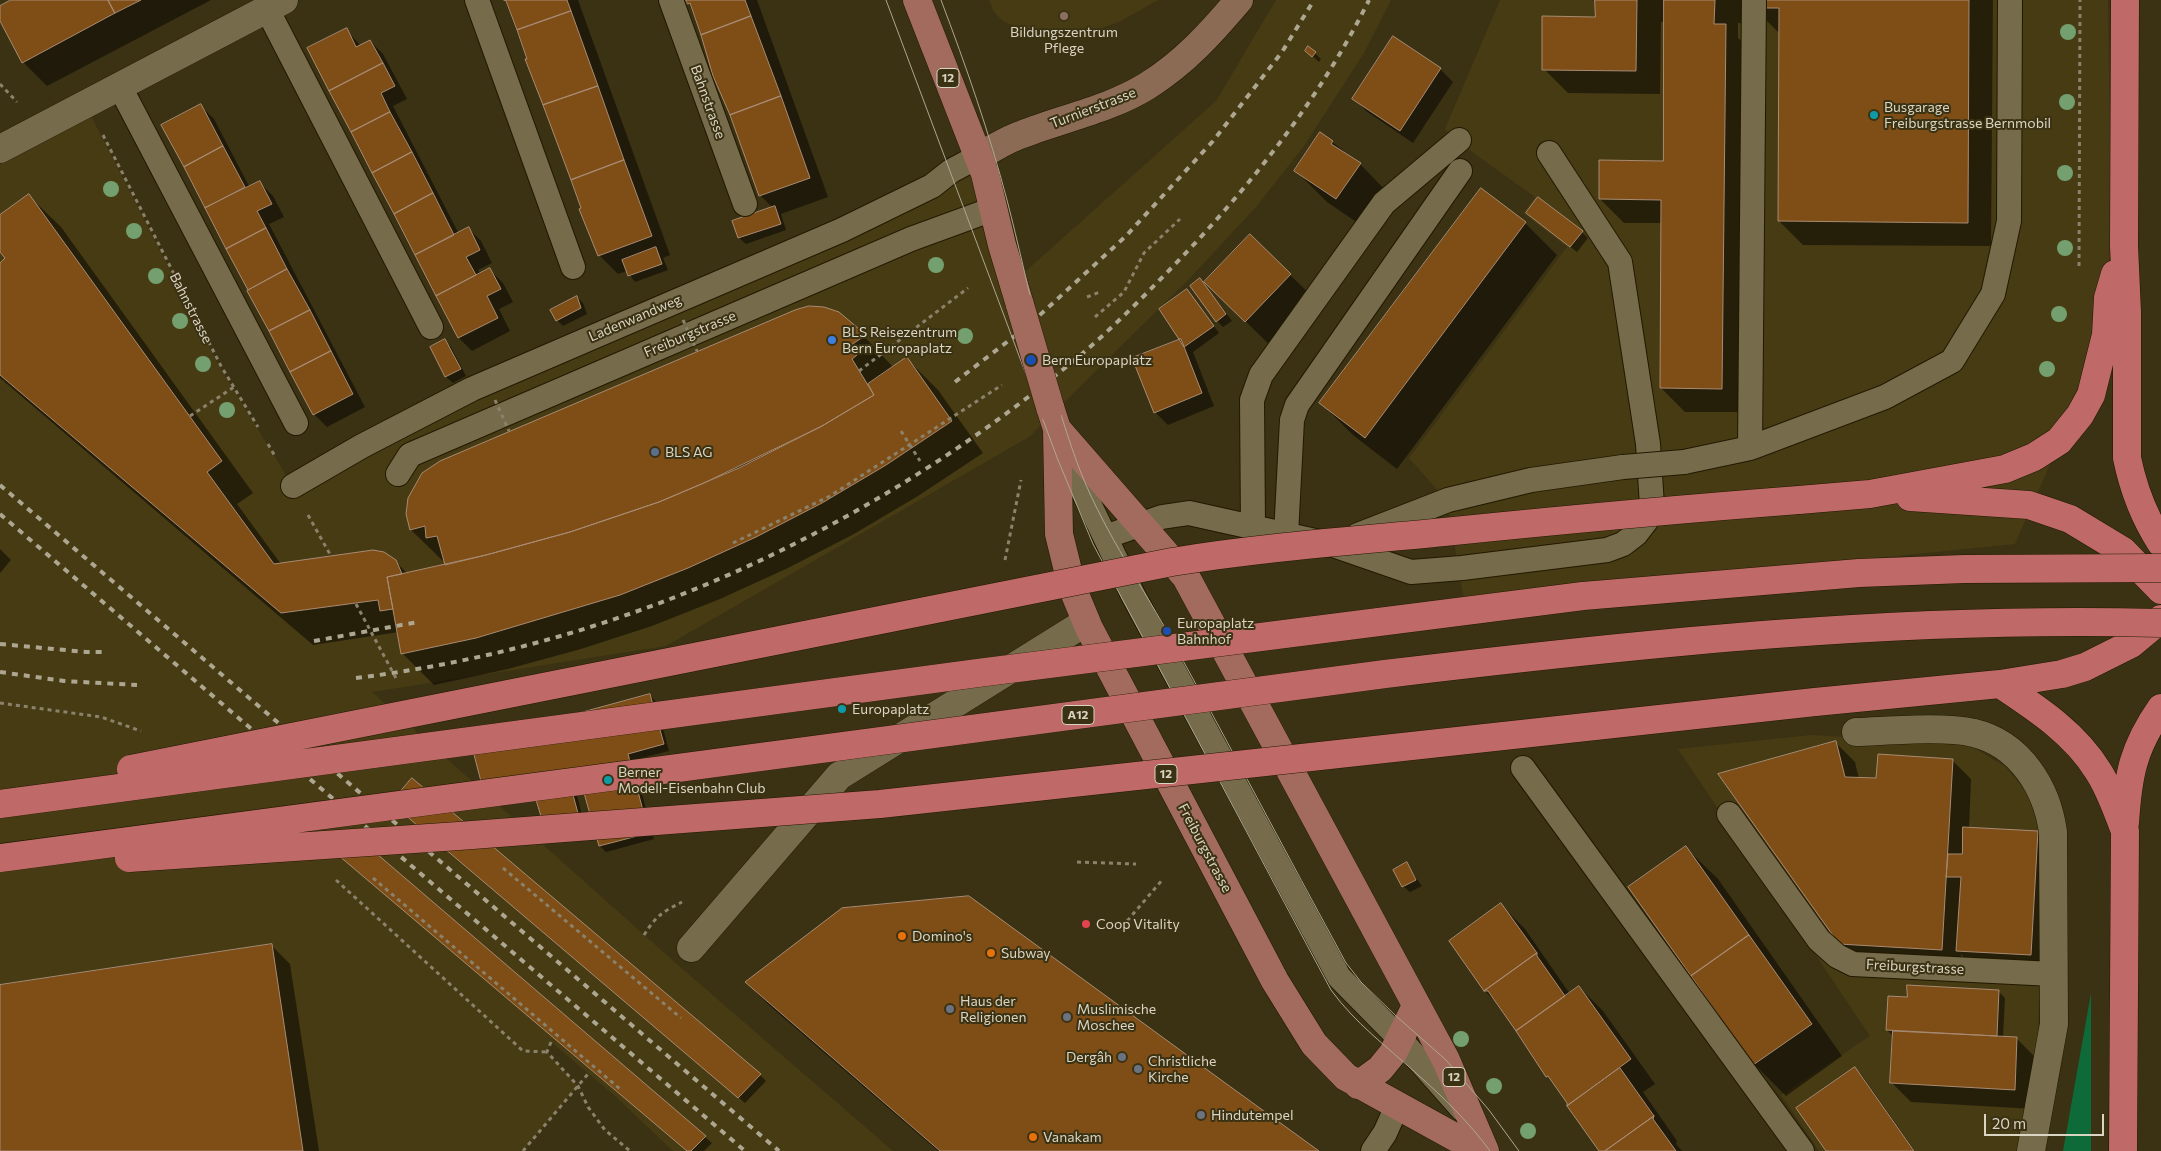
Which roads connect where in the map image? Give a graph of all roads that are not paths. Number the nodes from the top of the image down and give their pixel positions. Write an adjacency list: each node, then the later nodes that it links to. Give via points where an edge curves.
1 (477, 0): 18 (lane)
2 (671, 0): 15 (lane, Bahnstrasse)
3 (917, 0): 13 (main road, Freiburgstrasse / 12)
4 (1239, 0): 13 (main road, Turnierstrasse, via 1209,36 1176,66 1146,86 1122,98 1021,134)
5 (1754, 0): 22 (lane)
6 (2010, 0): 22 (lane, via 2009,221 1993,294 1952,361 1885,397)
7 (2125, 0): 17 (highway)
8 (275, 4): 9 (street); 19 (lane)
9 (120, 87): 11 (street); 21 (lane)
10 (1459, 140): 27 (lane, via 1384,203 1261,375 1252,400)
11 (0, 149)
12 (1549, 153): 31 (lane, via 1620,262 1649,454 1652,506 1646,521 1623,544 1607,550 1411,572)
13 (979, 156): 16 (main road, Freiburgstrasse / 12); 24 (lane, Ladenwandweg, via 932,186 842,230 472,389)
14 (1460, 171): 28 (lane, via 1297,405 1292,420)
15 (745, 204)
16 (993, 210): 20 (main road, Freiburgstrasse / 12, bridge); 23 (lane, Freiburgstrasse, via 903,243 410,455)
17 (2124, 246): 25 (highway, via 2108,298 2106,335 2091,395 2080,415 2058,441 2034,457 2005,468); 30 (highway, via 2127,458 2135,489)
18 (573, 267)
19 (431, 327)
20 (1053, 418): 26 (main road, Freiburgstrasse / 12); 29 (lane, Freiburgstrasse, via 1070,464); 35 (main road, Freiburgstrasse / 12, via 1059,534 1072,587)
21 (296, 423)
22 (1750, 448): 31 (lane, bridge, via 1684,462 1531,480 1448,500)
23 (398, 474)
24 (293, 486)
25 (1870, 494): 33 (highway, via 2029,505 2070,519 2123,551); 41 (highway, bridge, via 1246,550 1172,562)
26 (1142, 524): 27 (lane, via 1189,513); 29 (lane); 49 (main road, Freiburgstrasse / 12, via 1186,577)
27 (1253, 528): 28 (lane)
28 (1286, 535): 31 (lane)
29 (1105, 536): 50 (lane, Freiburgstrasse, via 1338,977)
30 (2161, 543)
31 (1333, 545)
32 (2161, 568): 42 (highway, bridge, via 1964,568 1859,573 1583,596 968,674)
33 (2161, 590)
34 (2161, 619): 37 (highway, via 2131,644 2085,667)
35 (1086, 622): 47 (street, via 839,776); 51 (main road, Freiburgstrasse / 12, via 1275,981 1314,1044 1346,1078)
36 (2161, 623): 45 (highway, A12, bridge, via 2077,621 1862,627 1587,649)
37 (2000, 684): 44 (highway, via 2042,713 2082,750 2102,778); 46 (highway, bridge, via 880,804 309,847)
38 (2161, 708): 44 (highway, via 2144,735 2128,780)
39 (1856, 732): 48 (street, via 1974,733 1999,744 2032,772 2047,805 2053,832)
40 (1523, 768): 56 (lane)
41 (0, 796)
42 (0, 804)
43 (1729, 814): 48 (lane, Freiburgstrasse, via 1820,940 1837,956 1854,964)
44 (2125, 832): 58 (highway)
45 (0, 858)
46 (0, 866)
47 (691, 948)
48 (2053, 974): 57 (street, via 2053,1033)
49 (1416, 1006): 50 (main road); 55 (main road, Freiburgstrasse / 12, via 1446,1060)
50 (1400, 1038): 51 (main road, via 1380,1069); 55 (lane, Freiburgstrasse, via 1462,1108 1472,1133)
51 (1358, 1085): 52 (main road, Freiburgstrasse / 12)
52 (1397, 1106): 53 (lane); 54 (main road, Freiburgstrasse / 12)
53 (1373, 1151)
54 (1480, 1151)
55 (1485, 1151)
56 (1802, 1151)
57 (2031, 1151)
58 (2123, 1151)

